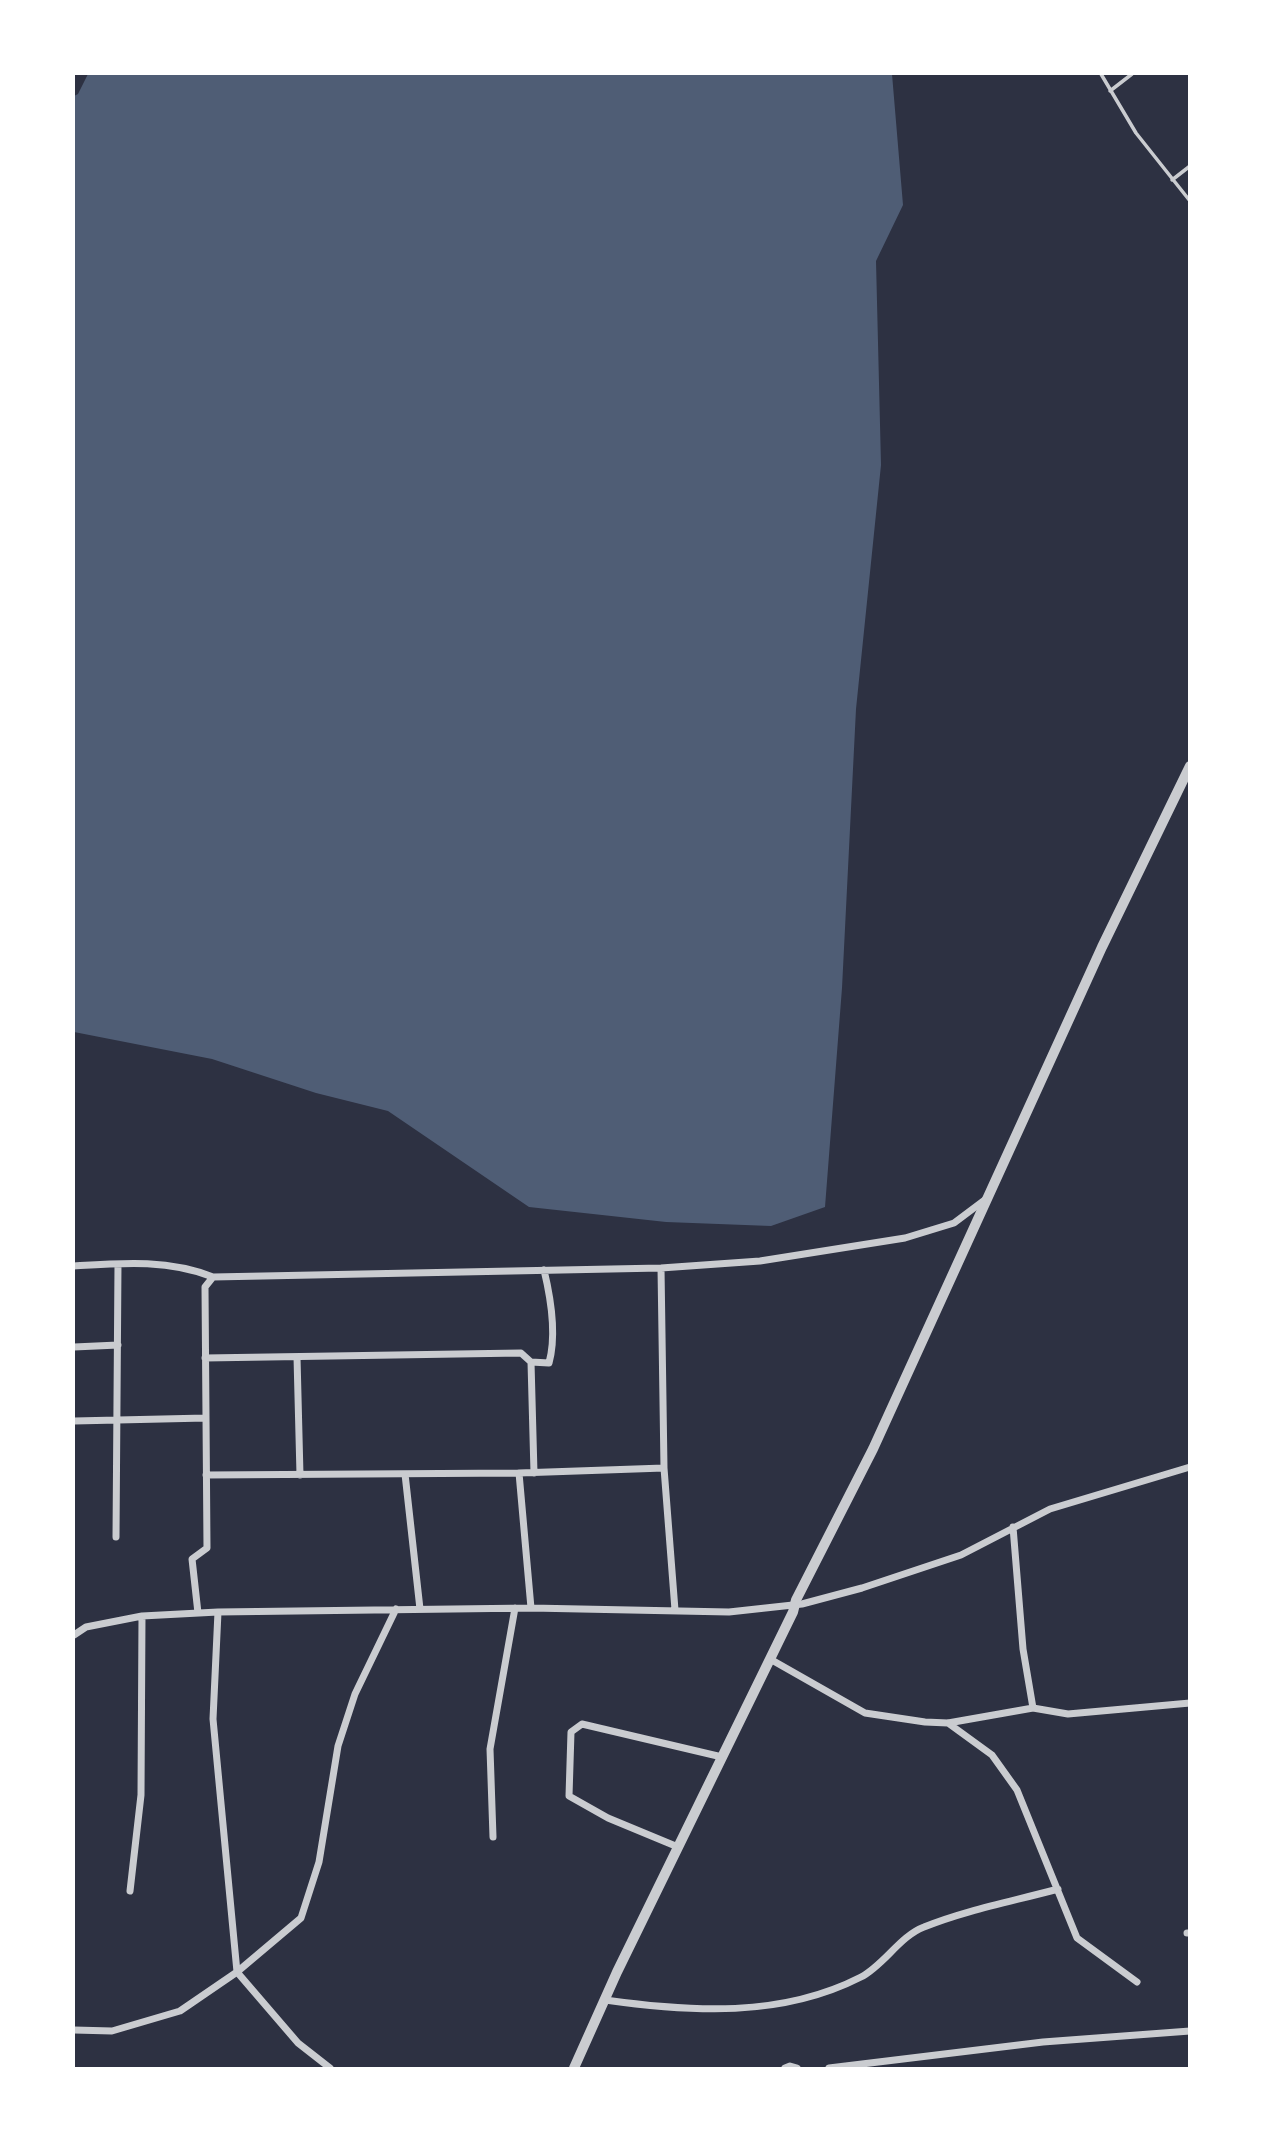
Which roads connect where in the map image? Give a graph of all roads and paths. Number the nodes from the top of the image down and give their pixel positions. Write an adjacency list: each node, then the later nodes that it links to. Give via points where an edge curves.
1 (1101, 74): 3 (lane)
2 (1132, 74): 3 (lane)
3 (1110, 91): 5 (lane)
4 (1189, 166): 5 (lane)
5 (1172, 180): 6 (lane)
6 (1189, 201)
7 (1189, 766): 8 (street)
8 (989, 1196): 11 (street, via 954,1223 905,1238 760,1261); 31 (street, via 873,1449)
9 (118, 1264): 10 (street); 13 (street, via 185,1266); 14 (street)
10 (74, 1266)
11 (661, 1268): 12 (street); 23 (street)
12 (544, 1270): 13 (street); 18 (street, via 551,1303 552,1355 549,1363)
13 (213, 1277): 17 (street, via 205,1287)
14 (118, 1345): 15 (street); 20 (street)
15 (74, 1347)
16 (297, 1357): 17 (street); 18 (street, via 521,1353); 28 (street)
17 (205, 1358): 19 (street)
18 (531, 1362): 25 (street)
19 (206, 1418): 20 (street); 27 (street)
20 (117, 1419): 21 (street); 30 (street)
21 (74, 1421)
22 (1189, 1467): 29 (street, via 1051,1509)
23 (664, 1468): 25 (street); 36 (street)
24 (519, 1473): 25 (street); 26 (street); 33 (street)
25 (534, 1473)
26 (405, 1474): 28 (street); 35 (street)
27 (206, 1475): 28 (street); 38 (street, via 207,1548 192,1559)
28 (300, 1475)
29 (1013, 1527): 31 (street, via 961,1555); 43 (street, via 1023,1649)
30 (116, 1537)
31 (795, 1605): 36 (street, via 729,1612); 41 (street)
32 (515, 1608): 33 (street); 35 (street); 46 (street, via 490,1749)
33 (531, 1608): 36 (street)
34 (396, 1609): 35 (street); 37 (street); 50 (street, via 355,1694 338,1746 319,1862 301,1917)
35 (420, 1609)
36 (675, 1610)
37 (218, 1612): 38 (street); 50 (street, via 213,1719)
38 (198, 1613): 39 (street)
39 (142, 1616): 40 (street, via 86,1627); 49 (street, via 141,1795)
40 (74, 1635)
41 (770, 1659): 44 (street, via 865,1713); 45 (street)
42 (1189, 1703): 43 (street, via 1068,1714)
43 (1034, 1708): 44 (street)
44 (948, 1723): 48 (street, via 992,1755 1017,1790)
45 (722, 1757): 47 (street); 47 (street, via 582,1724 570,1732 569,1796 598,1814)
46 (493, 1838)
47 (678, 1847): 52 (street)
48 (1058, 1889): 51 (street, via 1077,1938); 52 (street, via 921,1928 866,1974 838,1989 790,2003 682,2011)
49 (130, 1891)
50 (237, 1972): 53 (street, via 180,2011 112,2031); 55 (street)
51 (1137, 1982)
52 (604, 2000): 58 (street)
53 (74, 2030)
54 (1189, 2032): 61 (street, via 1043,2042)
55 (317, 2059): 56 (street); 57 (street)
56 (314, 2068)
57 (330, 2068)
58 (574, 2068)
59 (785, 2068): 60 (street)
60 (797, 2068)
61 (829, 2068)

